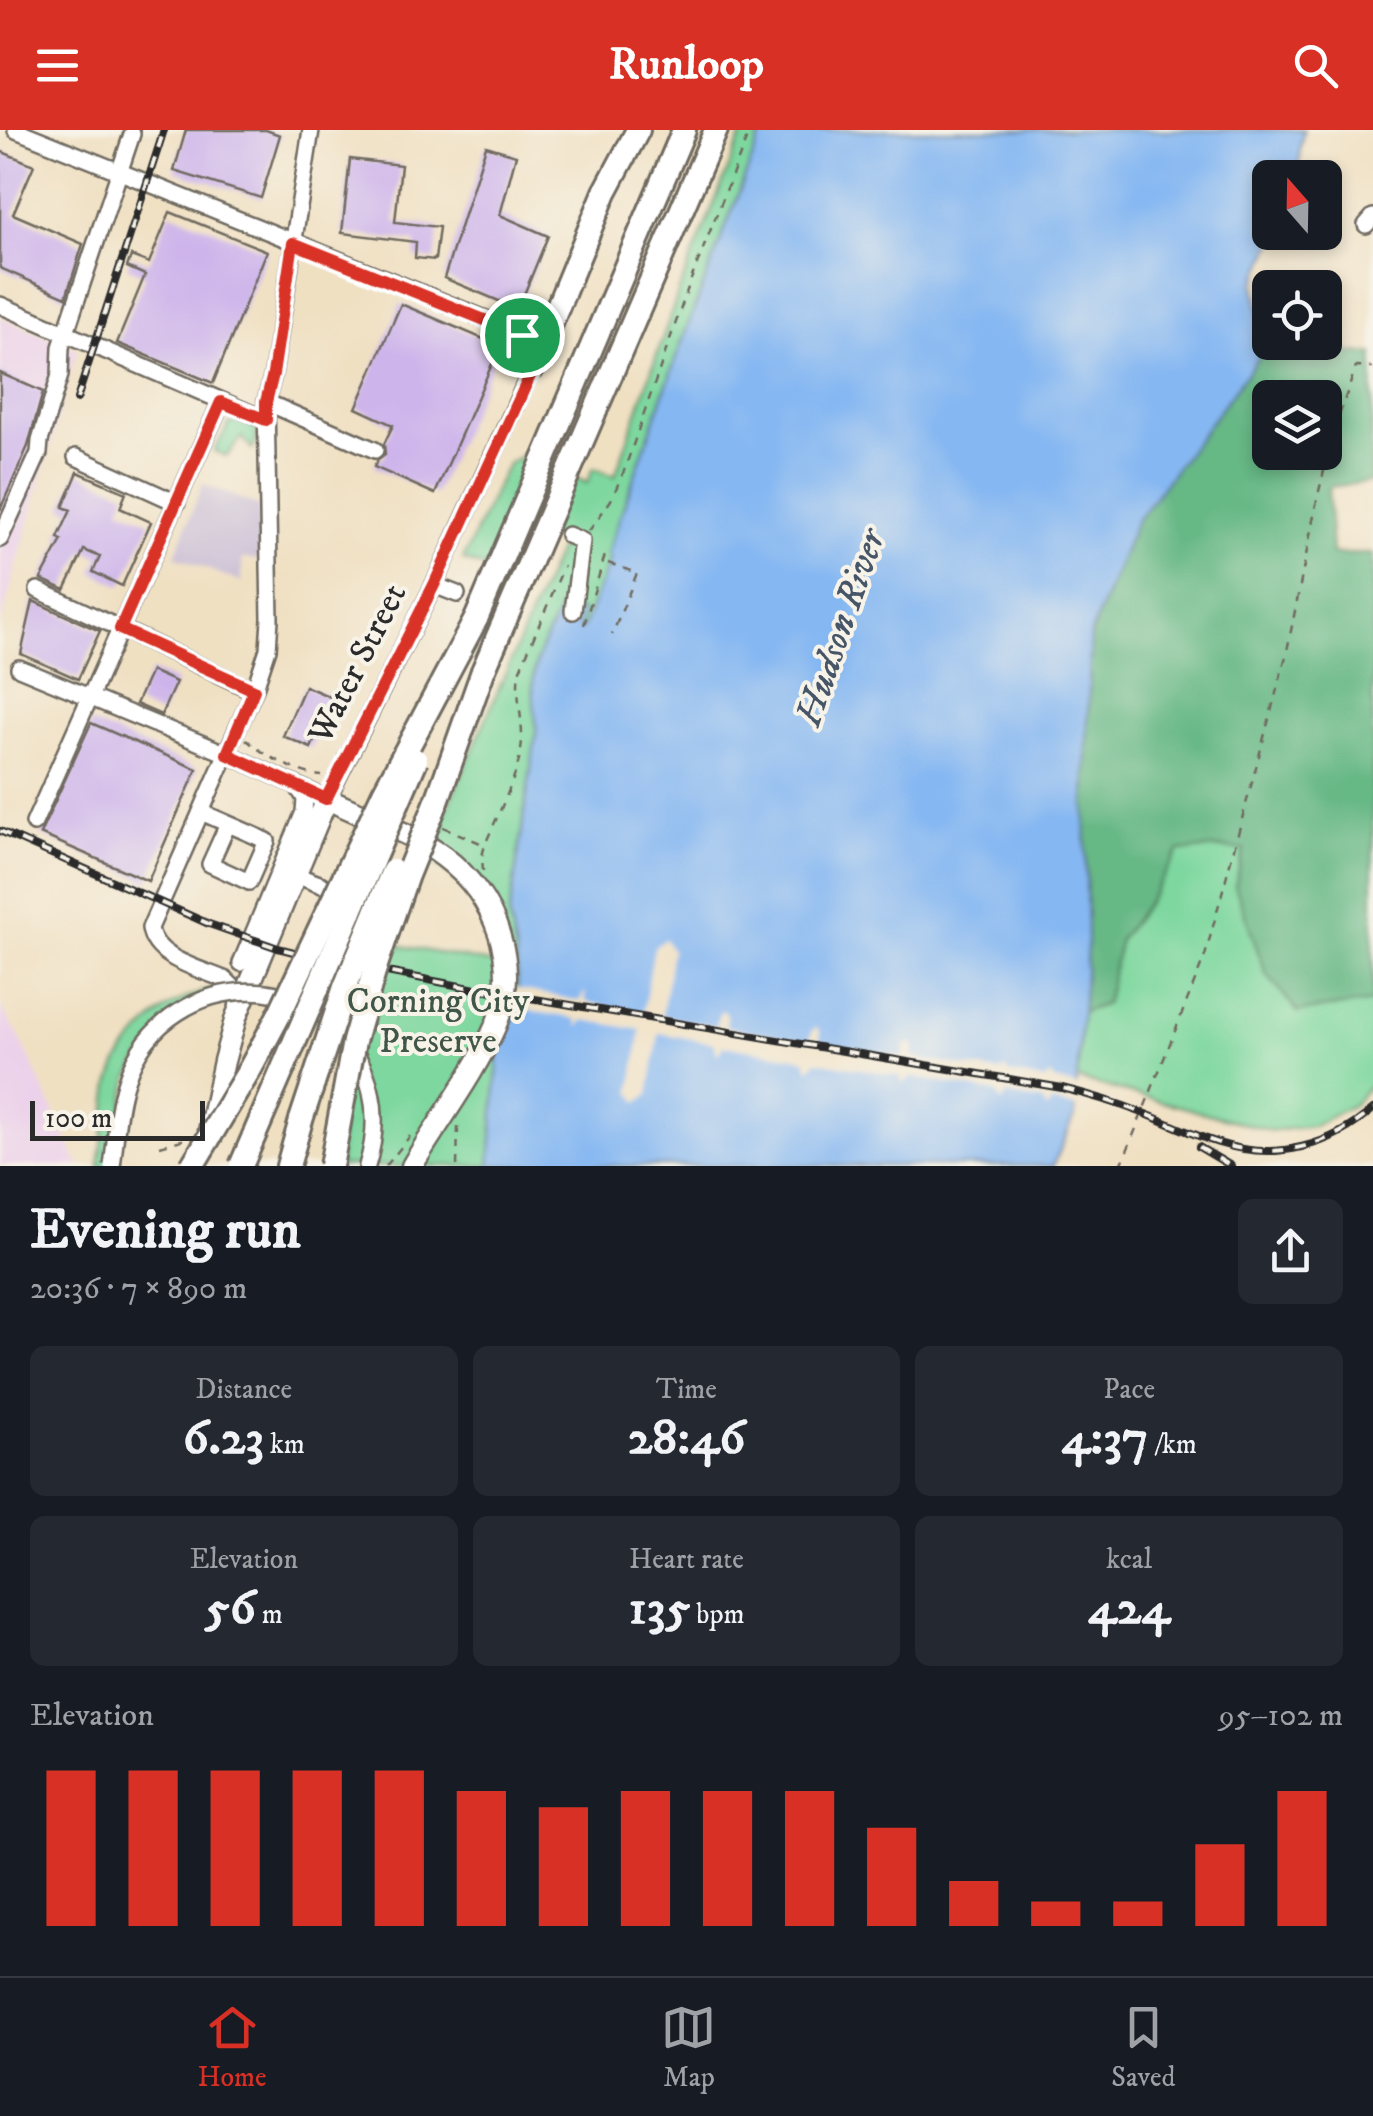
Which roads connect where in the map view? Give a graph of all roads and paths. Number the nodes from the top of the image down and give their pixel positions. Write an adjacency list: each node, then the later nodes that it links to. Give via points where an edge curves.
1 (16, 130): 8 (street)
2 (311, 130): 10 (street)
3 (638, 130): 13 (highway, via 605,192)
4 (684, 130): 30 (highway)
5 (716, 130): 35 (highway)
6 (750, 130): 21 (path, via 617,486)
7 (132, 134): 9 (street)
8 (49, 136): 9 (street)
9 (119, 171): 10 (street); 12 (street)
10 (293, 243): 13 (street, via 522,335); 16 (street)
11 (0, 304): 12 (street)
12 (67, 333): 15 (street); 22 (street, via 39,453)
13 (534, 367): 26 (street, Water Street)
14 (1373, 368): 65 (path, via 1356,367 1335,426 1286,656 1204,956)
15 (221, 402): 17 (street); 20 (street)
16 (266, 402): 17 (street); 18 (street)
17 (266, 420): 36 (street, via 270,636)
18 (375, 450)
19 (76, 457): 20 (street)
20 (177, 503): 32 (street)
21 (575, 538): 29 (street)
22 (0, 539)
23 (605, 555): 31 (path)
24 (608, 563): 33 (path, via 637,573)
25 (563, 566): 47 (path, via 519,672 521,752 483,851)
26 (434, 585): 28 (street); 42 (street, Water Street)
27 (38, 590): 32 (street)
28 (457, 594)
29 (573, 611)
30 (476, 619): 56 (highway, bridge, via 249,1071); 58 (highway, bridge)
31 (584, 626)
32 (120, 629): 36 (street); 37 (street)
33 (612, 636)
34 (19, 668): 37 (street)
35 (483, 672): 59 (highway, bridge, via 345,987); 60 (highway, bridge, via 373,976)
36 (254, 690): 38 (street)
37 (89, 698): 39 (street); 44 (street)
38 (237, 731): 39 (street); 40 (path, via 259,752)
39 (227, 754): 41 (street); 43 (street)
40 (324, 776)
41 (298, 787): 42 (street); 49 (street, via 304,812)
42 (326, 799): 46 (main road, Water Street); 63 (main road, via 432,848 484,900 499,932 506,968 497,1024)
43 (201, 812): 45 (street); 50 (street, via 150,926 162,950 233,987)
44 (34, 822)
45 (228, 824): 45 (street, via 267,841 249,882 210,864)
46 (295, 874): 48 (street); 50 (main road, Water Street)
47 (485, 879)
48 (322, 885)
49 (241, 962)
50 (236, 1017): 57 (main road, Water Street)
51 (460, 1116): 64 (path)
52 (414, 1131): 62 (path)
53 (195, 1136): 54 (path)
54 (160, 1146)
55 (112, 1166): 61 (street, bridge, via 123,1090 150,1035 204,998 233,992 296,999 343,1035 368,1079 375,1109)
56 (192, 1166)
57 (202, 1166)
58 (241, 1166)
59 (288, 1166)
60 (331, 1166)
61 (367, 1166)
62 (386, 1166)
63 (412, 1166)
64 (457, 1166)
65 (1122, 1166)

